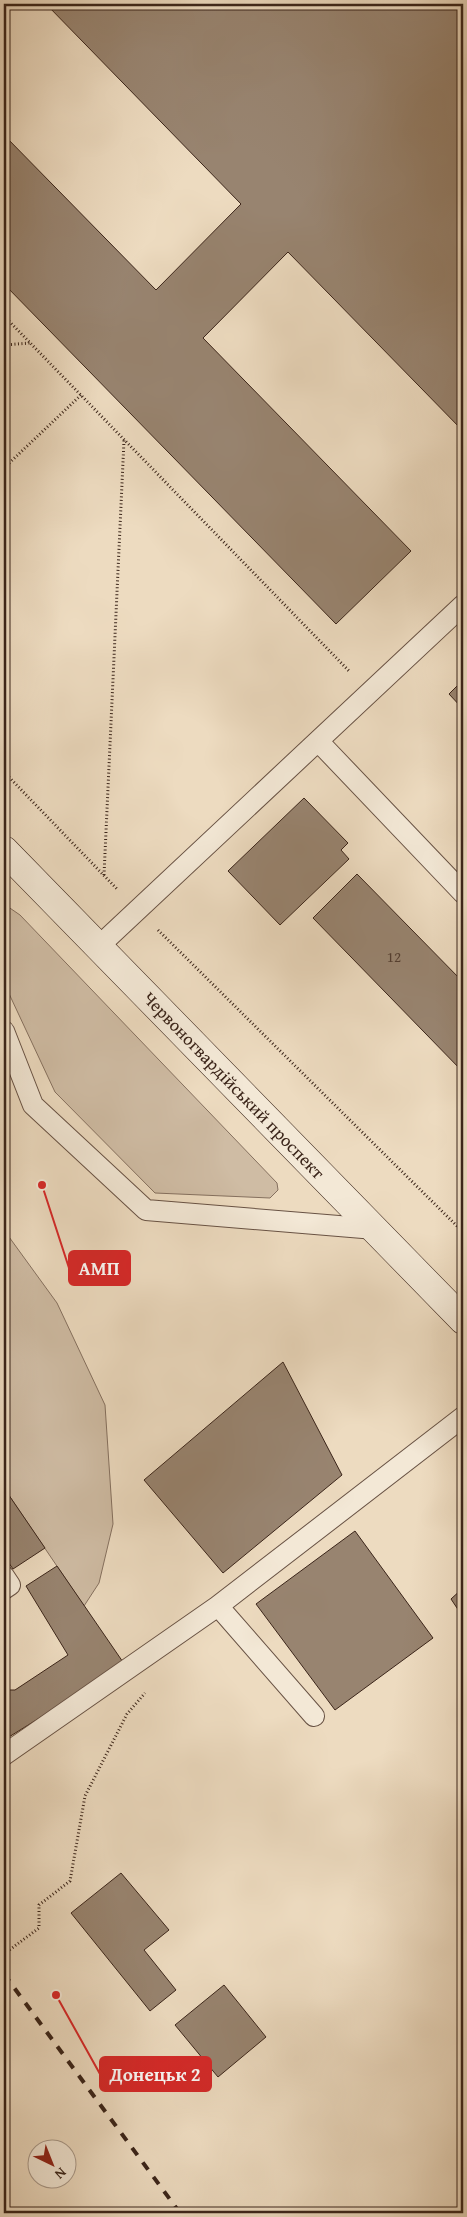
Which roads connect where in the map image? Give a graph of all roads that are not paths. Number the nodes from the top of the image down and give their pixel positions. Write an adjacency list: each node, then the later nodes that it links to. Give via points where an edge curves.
1 (463, 605): 2 (lane)
2 (318, 741): 4 (lane); 5 (lane)
3 (4, 850): 5 (main road, Червоногвардійський проспект)
4 (463, 892)
5 (98, 947): 7 (main road, Червоногвардійський проспект)
6 (4, 1031): 7 (lane, via 33,1105 146,1210)
7 (374, 1229): 8 (main road, Червоногвардійський проспект)
8 (463, 1320)
9 (463, 1417): 12 (lane)
10 (4, 1576): 11 (lane, via 10,1585)
11 (4, 1589)
12 (218, 1606): 13 (lane); 14 (lane)
13 (314, 1716)
14 (4, 1755)

